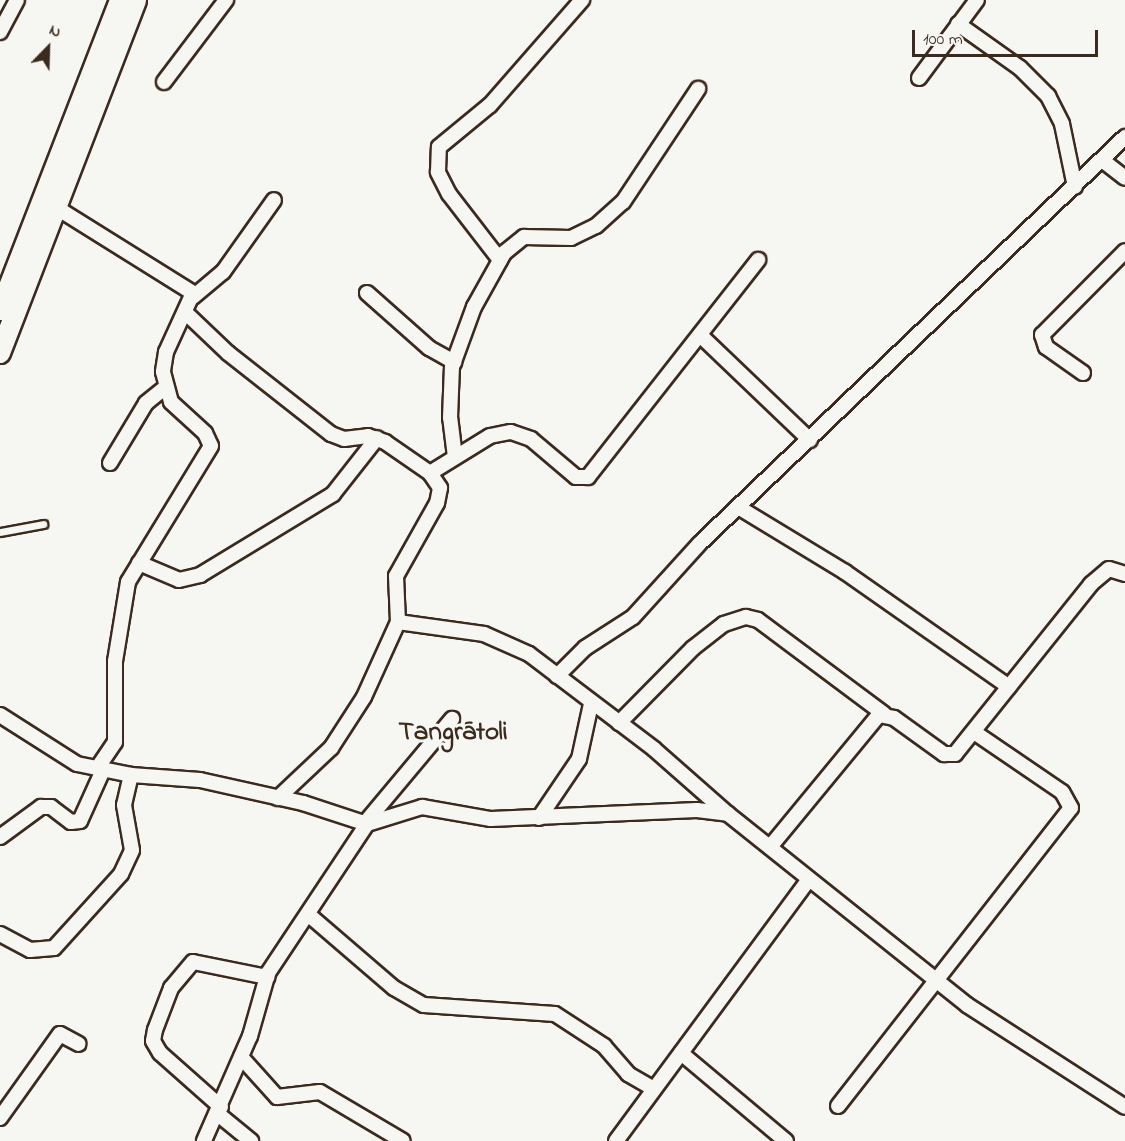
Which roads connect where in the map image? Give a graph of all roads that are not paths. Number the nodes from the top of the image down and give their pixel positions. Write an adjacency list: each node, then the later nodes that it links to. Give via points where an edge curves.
1 (17, 0): 8 (street)
2 (120, 0): 23 (main road)
3 (136, 0): 17 (main road)
4 (226, 0): 10 (street)
5 (582, 0): 19 (street, via 490,105 439,147 438,172 449,194)
6 (977, 0): 7 (street)
7 (958, 24): 9 (street); 15 (street, via 1020,68 1048,96 1062,123)
8 (0, 32)
9 (919, 78)
10 (164, 82)
11 (698, 89): 19 (street, via 623,202 596,226 571,238 524,237)
12 (1125, 137): 13 (street)
13 (1102, 160): 14 (street); 15 (street)
14 (1125, 178)
15 (1076, 187): 31 (street)
16 (274, 200): 22 (street, via 223,272)
17 (57, 208): 22 (street, via 183,284); 26 (main road)
18 (1125, 251): 28 (street, via 1042,335 1046,347)
19 (500, 260): 27 (street, via 474,307)
20 (758, 260): 25 (street)
21 (367, 293): 27 (street, via 429,348)
22 (193, 297): 24 (street)
23 (0, 310)
24 (186, 313): 29 (street, via 166,352); 30 (street, via 228,353 331,434 344,439)
25 (700, 335): 31 (street); 32 (street, via 588,477 576,477 531,439 511,432 490,436)
26 (0, 353)
27 (454, 362): 32 (street, via 450,418)
28 (1083, 373)
29 (166, 387): 33 (street, via 146,403); 38 (street, via 177,410 205,433 211,446)
30 (377, 438): 34 (street); 38 (street, via 333,494 200,575 179,580)
31 (810, 440): 35 (street)
32 (455, 457): 34 (street)
33 (110, 464)
34 (430, 473): 40 (street, via 440,497 396,576)
35 (738, 507): 41 (street, via 633,617 585,648); 42 (street, via 845,572)
36 (43, 524): 37 (lane)
37 (0, 532)
38 (139, 563): 49 (street, via 126,588 118,626 115,742)
39 (1125, 574): 42 (street, via 1110,569 1090,584)
40 (398, 622): 41 (street, via 484,634 529,654); 51 (street, via 346,728 331,748)
41 (557, 676): 43 (street)
42 (1009, 687): 48 (street)
43 (591, 704): 47 (street); 53 (street, via 579,759)
44 (884, 714): 47 (street, via 758,620 746,617 724,624 693,648); 48 (street, via 950,755); 56 (street)
45 (0, 715): 49 (street, via 53,752)
46 (452, 719): 54 (street)
47 (619, 723): 52 (street)
48 (974, 732): 61 (street, via 1062,792 1071,808)
49 (100, 770): 50 (street); 55 (street, via 80,821 71,822 51,807 41,807)
50 (131, 775): 51 (street, via 200,780); 59 (street, via 124,805 132,850 121,874 54,948 30,950)
51 (278, 798): 54 (street)
52 (728, 814): 53 (street, via 697,810); 56 (street)
53 (539, 818): 54 (street, via 477,818 422,807)
54 (366, 824): 58 (street)
55 (0, 837)
56 (770, 847): 57 (street)
57 (809, 879): 61 (street); 63 (street)
58 (309, 915): 60 (street); 65 (street, via 394,988 424,1005 555,1014 604,1046 628,1074)
59 (0, 934)
60 (267, 977): 64 (street); 68 (street, via 193,962 171,988 155,1030 153,1041 160,1053)
61 (933, 980): 66 (street); 67 (street)
62 (79, 1044): 69 (street, via 60,1034)
63 (681, 1053): 65 (street); 74 (street)
64 (241, 1057): 68 (street); 72 (street, via 277,1097 320,1092)
65 (654, 1089): 73 (street)
66 (838, 1106)
67 (1125, 1107)
68 (219, 1110): 70 (street); 71 (street)
69 (0, 1118)
70 (204, 1141)
71 (251, 1141)
72 (403, 1141)
73 (616, 1141)
74 (786, 1141)

